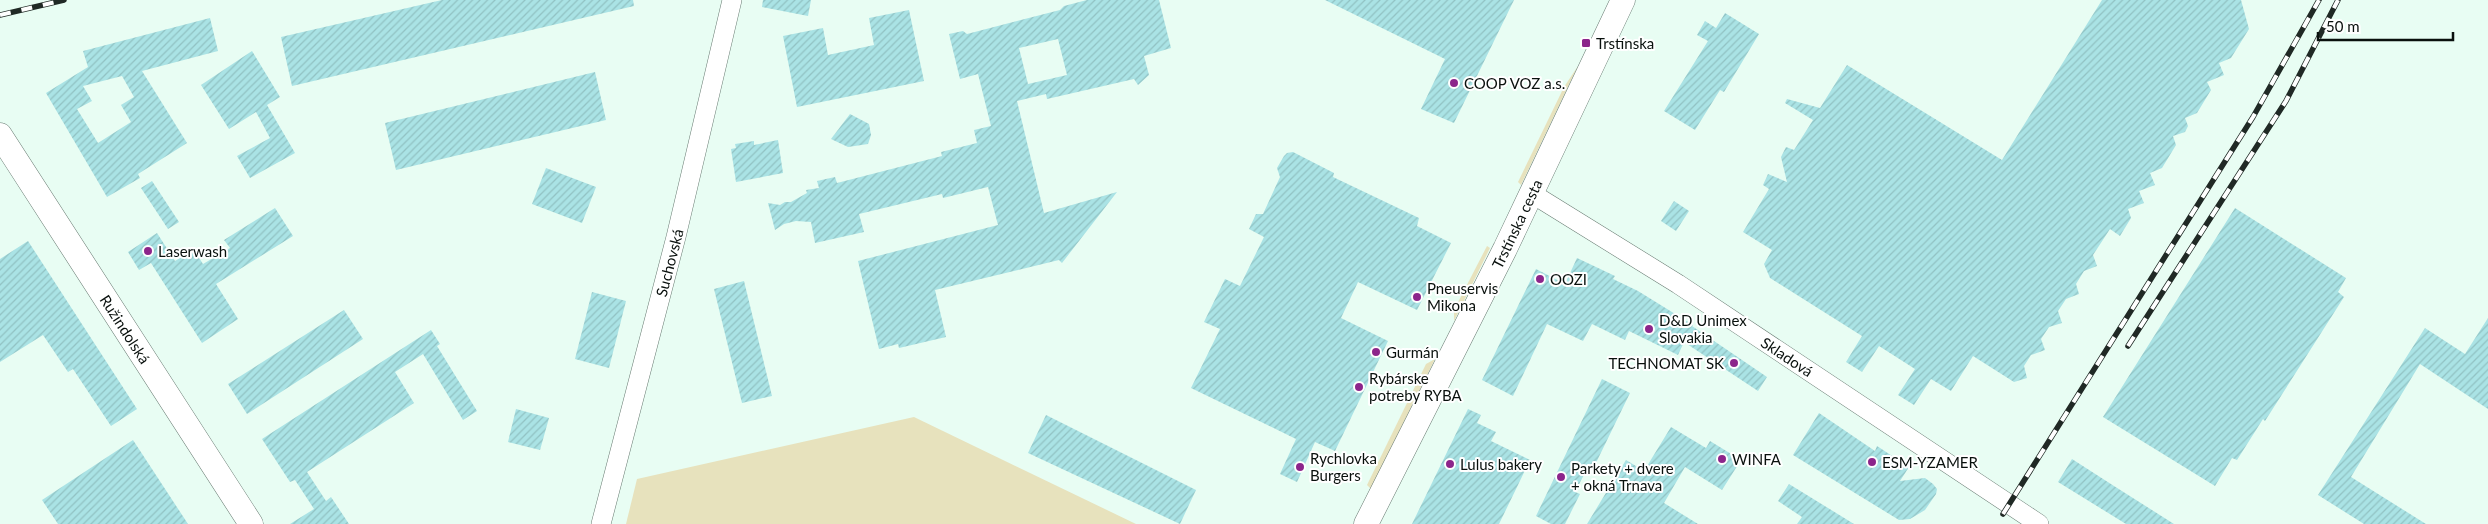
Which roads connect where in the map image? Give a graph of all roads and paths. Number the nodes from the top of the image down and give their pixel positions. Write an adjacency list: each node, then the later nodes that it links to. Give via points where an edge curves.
1 (732, 0): 6 (street, Suchovská, via 676,237)
2 (1623, 0): 4 (main road, Trstínska cesta)
3 (0, 135): 5 (main road, Ružindolská)
4 (1531, 193): 7 (main road, Trstínska cesta); 8 (street, Skladová, via 1678,284)
5 (251, 524)
6 (601, 524)
7 (1366, 524)
8 (2039, 524)

